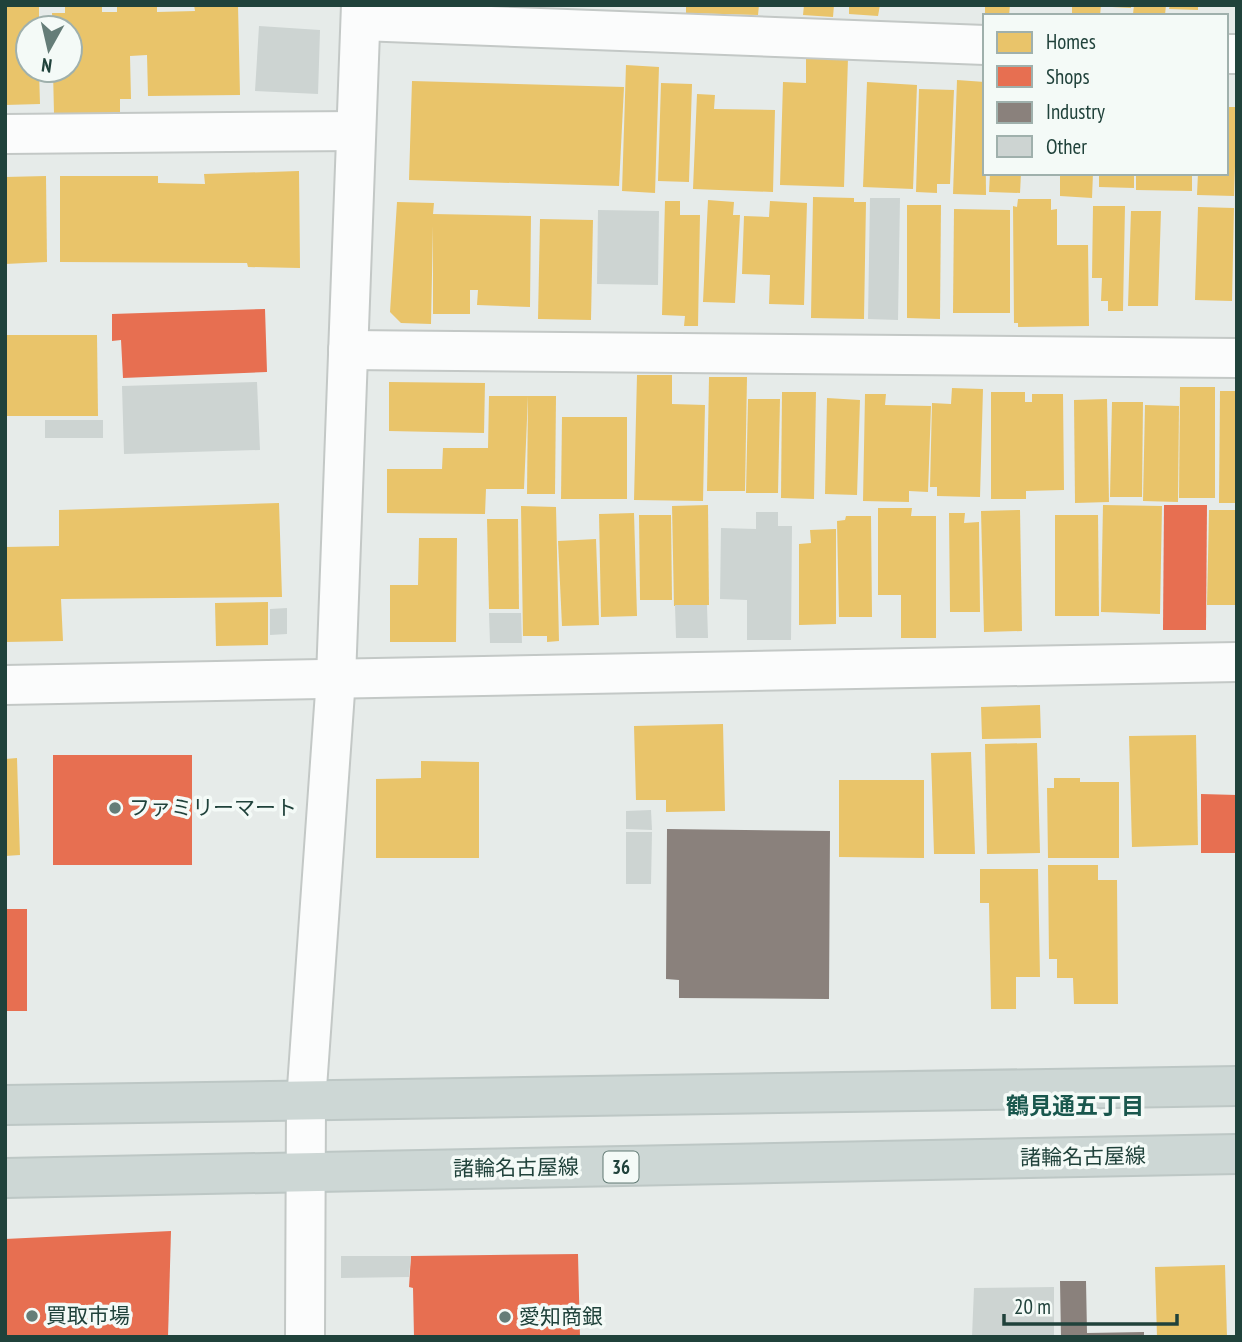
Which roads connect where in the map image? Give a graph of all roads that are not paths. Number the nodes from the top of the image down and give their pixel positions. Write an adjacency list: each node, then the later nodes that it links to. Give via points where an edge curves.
1 (361, 13): 2 (street); 3 (street)
2 (983, 45)
3 (356, 131): 4 (street); 5 (street)
4 (5, 134)
5 (348, 350): 6 (street); 8 (street)
6 (1237, 358)
7 (1237, 662): 8 (street)
8 (336, 678): 9 (street); 11 (street)
9 (5, 685)
10 (1237, 1086): 11 (main road)
11 (306, 1102): 12 (main road); 14 (street)
12 (5, 1105)
13 (1237, 1154): 14 (main road, 諸輪名古屋線 / 36)
14 (306, 1172): 15 (main road, 諸輪名古屋線 / 36); 16 (street)
15 (5, 1178)
16 (305, 1337)

